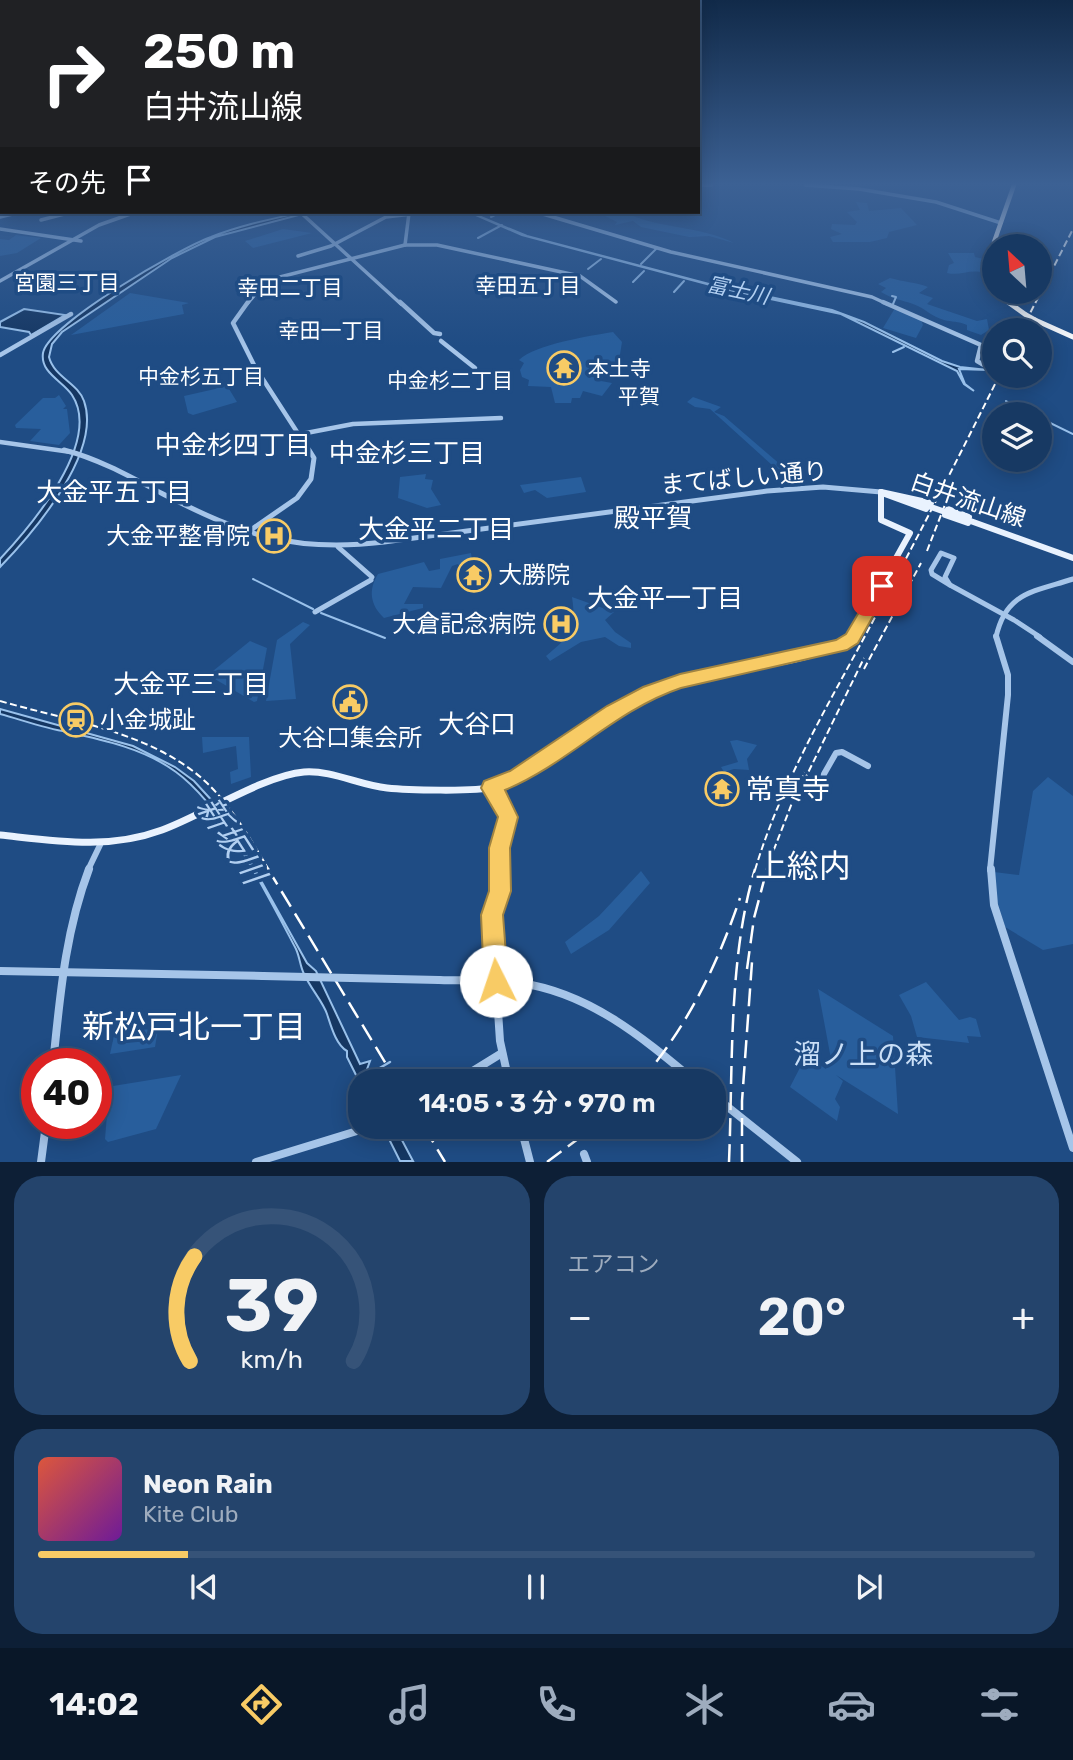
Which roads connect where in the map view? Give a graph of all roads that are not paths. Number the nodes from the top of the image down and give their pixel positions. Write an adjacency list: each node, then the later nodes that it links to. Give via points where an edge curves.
1 (67, 239): 6 (street)
2 (332, 239): 8 (street)
3 (344, 239): 8 (street)
4 (406, 239): 9 (street)
5 (630, 239): 20 (street, via 872,297 981,345 977,361)
6 (72, 240): 7 (street); 12 (street)
7 (81, 241)
8 (337, 243): 10 (street); 11 (street)
9 (405, 245): 11 (street); 13 (street, via 437,245 573,274 589,280)
10 (298, 256)
11 (352, 258): 16 (street); 23 (street, via 271,280 233,320 255,366)
12 (0, 281)
13 (616, 302)
14 (1011, 304): 17 (highway, bridge)
15 (71, 314): 19 (street)
16 (440, 334)
17 (1073, 337)
18 (441, 341): 21 (street)
19 (0, 355)
20 (982, 364)
21 (475, 368)
22 (502, 418): 23 (street, via 353,424)
23 (301, 434): 30 (street, via 314,458 311,479 297,498)
24 (0, 442): 25 (street)
25 (48, 447): 30 (street, まてばしい通り, via 87,457)
26 (881, 492): 27 (main road); 29 (main road, 白井流山線, bridge); 31 (street, まてばしい通り, via 803,487 658,502 550,521); 39 (main road, 白井流山線, via 881,520 910,533 861,626 847,643 650,692 517,777)
27 (929, 506)
28 (946, 512): 29 (main road)
29 (993, 529): 32 (main road, 白井流山線)
30 (245, 534): 31 (street, まてばしい通り, via 291,545)
31 (338, 547): 35 (street, via 371,579)
32 (1073, 558)
33 (1073, 579): 36 (street, via 1017,597)
34 (950, 586): 34 (street, via 930,572 941,553 954,558 945,577); 36 (street)
35 (315, 612)
36 (1002, 614): 37 (street); 55 (street, via 996,636 1009,675 990,874 992,895)
37 (1073, 662)
38 (869, 766): 40 (street, via 836,753)
39 (491, 788): 42 (main road, 白井流山線, via 386,788 302,772 153,833); 45 (street, via 508,817 499,848 500,891 492,915)
40 (819, 795)
41 (0, 835): 42 (main road, 白井流山線)
42 (101, 843): 44 (street, via 76,902)
43 (0, 971): 44 (street)
44 (64, 972): 45 (street, bridge); 46 (street)
45 (496, 981): 47 (street); 50 (street, via 542,988 594,1006)
46 (55, 1048)
47 (502, 1053): 48 (street); 49 (street)
48 (476, 1069)
49 (506, 1069)
50 (680, 1069)
51 (726, 1105): 59 (street)
52 (348, 1134): 57 (street)
53 (44, 1139): 56 (street)
54 (524, 1139): 58 (street)
55 (1073, 1148)
56 (41, 1161)
57 (256, 1161)
58 (530, 1161)
59 (797, 1161)

